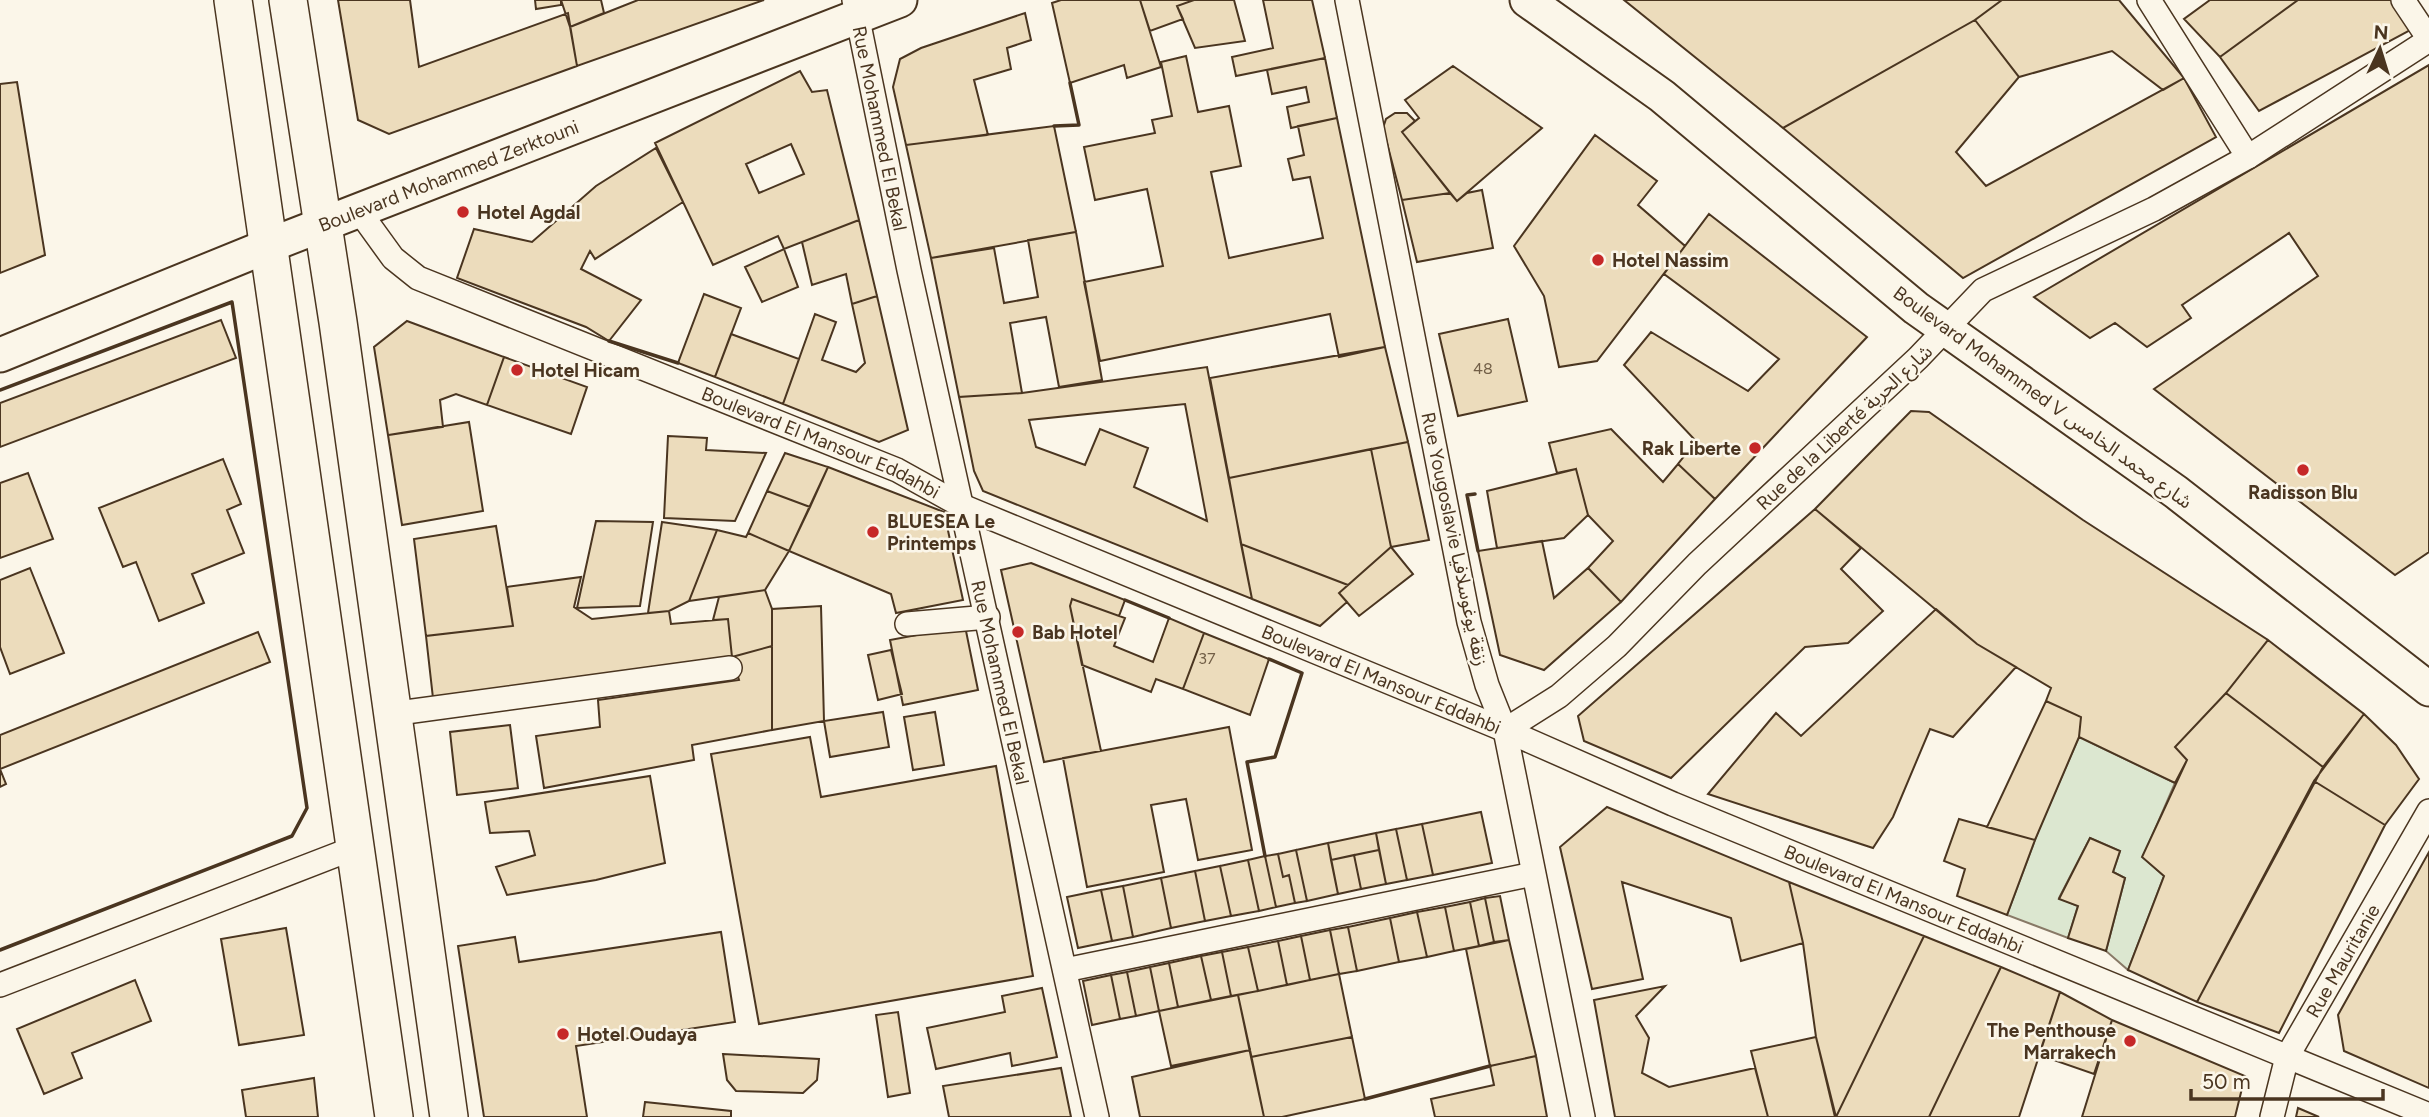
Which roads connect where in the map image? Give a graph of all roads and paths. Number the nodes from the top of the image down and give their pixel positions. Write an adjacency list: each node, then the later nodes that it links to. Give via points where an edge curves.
1 (233, 0): 13 (main road)
2 (288, 0): 12 (main road)
3 (900, 0): 8 (main road, Boulevard Mohammed Zerktouni)
4 (1347, 0): 22 (street, Rue Yougoslavie زنقة يوغوسلافيا, via 1469,622)
5 (1527, 0): 14 (main road, Boulevard Mohammed V شارع محمد الخامس, via 1662,96 1916,308)
6 (2149, 0): 10 (street)
7 (2403, 0): 9 (street)
8 (855, 9): 11 (main road, Boulevard Mohammed Zerktouni); 16 (street, Rue Mohammed El Bekal)
9 (2429, 39): 10 (street, Rue de la Liberté شارع الحرية)
10 (2248, 157): 14 (street, Rue de la Liberté شارع الحرية, via 2154,209 1983,290)
11 (359, 211): 12 (main road, Boulevard Mohammed Zerktouni); 16 (street, Boulevard El Mansour Eddahbi, via 385,249 418,278 897,470)
12 (322, 225): 13 (main road, Boulevard Mohammed Zerktouni); 21 (main road)
13 (270, 245): 15 (main road, Boulevard Mohammed Zerktouni); 24 (main road)
14 (1948, 329): 20 (main road, Boulevard Mohammed V شارع محمد الخامس, via 2176,492); 22 (street, Rue de la Liberté شارع الحرية, via 1697,564 1618,646 1559,696)
15 (0, 355)
16 (962, 506): 17 (street, Rue Mohammed El Bekal); 22 (street, Boulevard El Mansour Eddahbi)
17 (988, 617): 18 (street); 26 (street, Rue Mohammed El Bekal)
18 (907, 624)
19 (730, 668): 21 (street)
20 (2429, 689)
21 (391, 714): 31 (main road)
22 (1505, 730): 25 (street, Rue Yougoslavie زنقة يوغوسلافيا); 28 (street, Boulevard El Mansour Eddahbi)
23 (2429, 811): 28 (street, Rue Mauritanie)
24 (354, 848): 27 (street); 30 (main road)
25 (1533, 873): 26 (street); 33 (street, Rue Yougoslavie زنقة يوغوسلافيا)
26 (1065, 970): 32 (street, Rue Mohammed El Bekal)
27 (0, 985)
28 (2287, 1057): 29 (street, Boulevard El Mansour Eddahbi); 34 (street, Rue Mauritanie)
29 (2429, 1115)
30 (394, 1117)
31 (449, 1117)
32 (1097, 1117)
33 (1583, 1117)
34 (2272, 1117)

